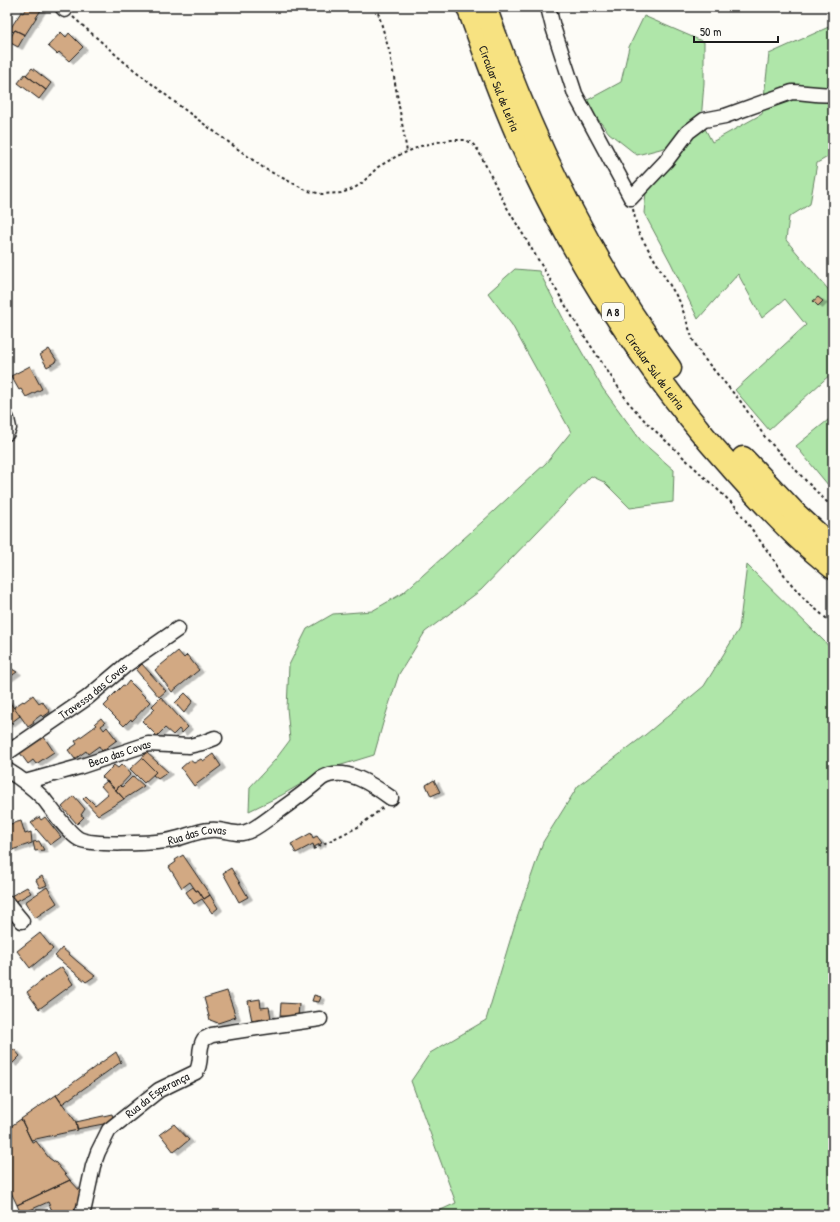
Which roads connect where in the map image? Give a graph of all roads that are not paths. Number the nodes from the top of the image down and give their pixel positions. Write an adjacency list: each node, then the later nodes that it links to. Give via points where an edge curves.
1 (468, 7): 8 (highway, Circular Sul de Leiria / A 8, via 534,172 594,283 619,322 684,412 728,464 792,532)
2 (485, 7): 7 (highway, Circular Sul de Leiria / A 8, via 546,162 616,288 661,356 699,406 751,467)
3 (548, 7): 4 (street, via 575,94 631,198 666,161 688,132 704,120 725,116 792,92)
4 (833, 94)
5 (7, 419): 6 (street)
6 (7, 433)
7 (833, 548)
8 (833, 568)
9 (178, 629): 11 (street, Travessa das Covas, via 126,665 87,698)
10 (215, 738): 13 (street, Beco das Covas, via 189,746 148,744)
11 (7, 753)
12 (7, 770): 13 (street, Rua das Covas)
13 (25, 782): 14 (street, Rua das Covas, via 78,839 92,842 167,841 208,830 235,834 251,831 322,778 338,774 354,777 372,785)
14 (391, 798)
15 (7, 903): 16 (street)
16 (22, 921)
17 (320, 1019): 18 (street, Rua da Esperança, via 204,1038 196,1072 159,1090 109,1130 93,1166)
18 (81, 1215)

